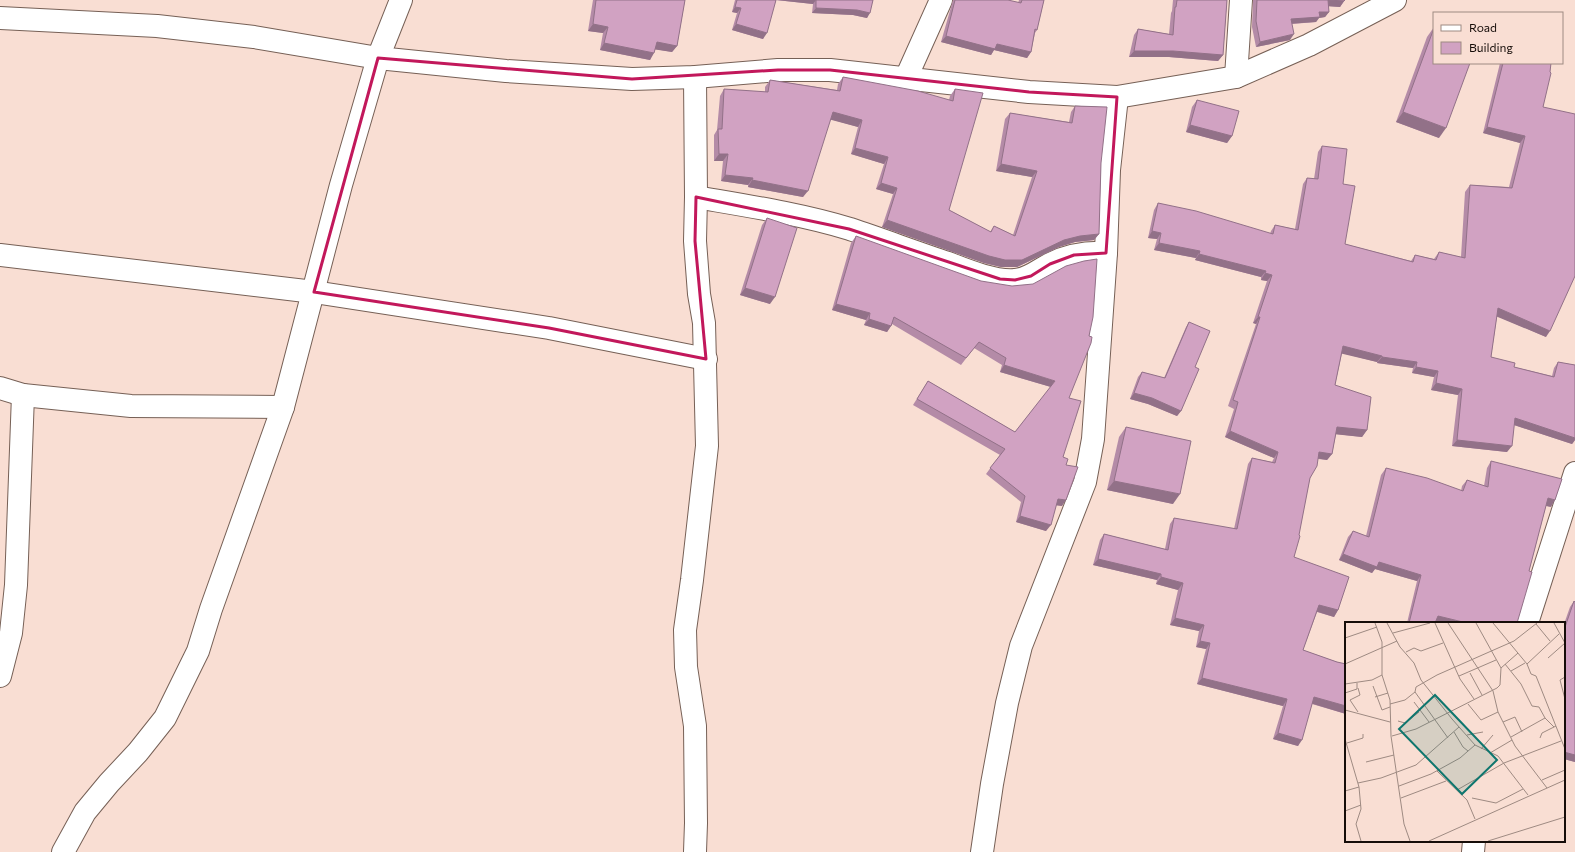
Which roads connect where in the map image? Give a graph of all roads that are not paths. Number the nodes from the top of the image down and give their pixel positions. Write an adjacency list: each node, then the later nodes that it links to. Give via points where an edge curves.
1 (401, 0): 6 (street)
2 (941, 0): 9 (street)
3 (1241, 0): 7 (street)
4 (1395, 0): 7 (street, via 1308,45)
5 (0, 18): 6 (street, via 157,26 254,37)
6 (378, 58): 8 (street, via 506,71 632,79); 14 (street, via 341,185)
7 (1236, 76): 10 (street)
8 (695, 77): 9 (street, via 778,70 830,70); 11 (street)
9 (906, 78): 10 (street, via 1029,92)
10 (1117, 97): 12 (street, via 1109,170)
11 (696, 197): 12 (street, via 792,215 849,229 1000,279 1014,280 1031,276 1050,264 1074,255); 15 (street, via 695,241)
12 (1106, 252): 25 (street, via 1093,439 1085,482 1021,646 1005,710)
13 (0, 255): 14 (street)
14 (314, 292): 15 (street, via 549,328); 18 (street)
15 (706, 359): 24 (street, via 707,446 685,630 686,667 695,726)
16 (0, 388): 17 (street)
17 (23, 395): 18 (street, via 131,406); 21 (street, via 16,585 11,633)
18 (284, 407): 23 (street, via 198,651 165,718 85,812)
19 (1575, 472): 20 (street)
20 (1527, 622)
21 (0, 676)
22 (1474, 842): 26 (street)
23 (63, 852)
24 (695, 852)
25 (982, 852)
26 (1473, 852)

